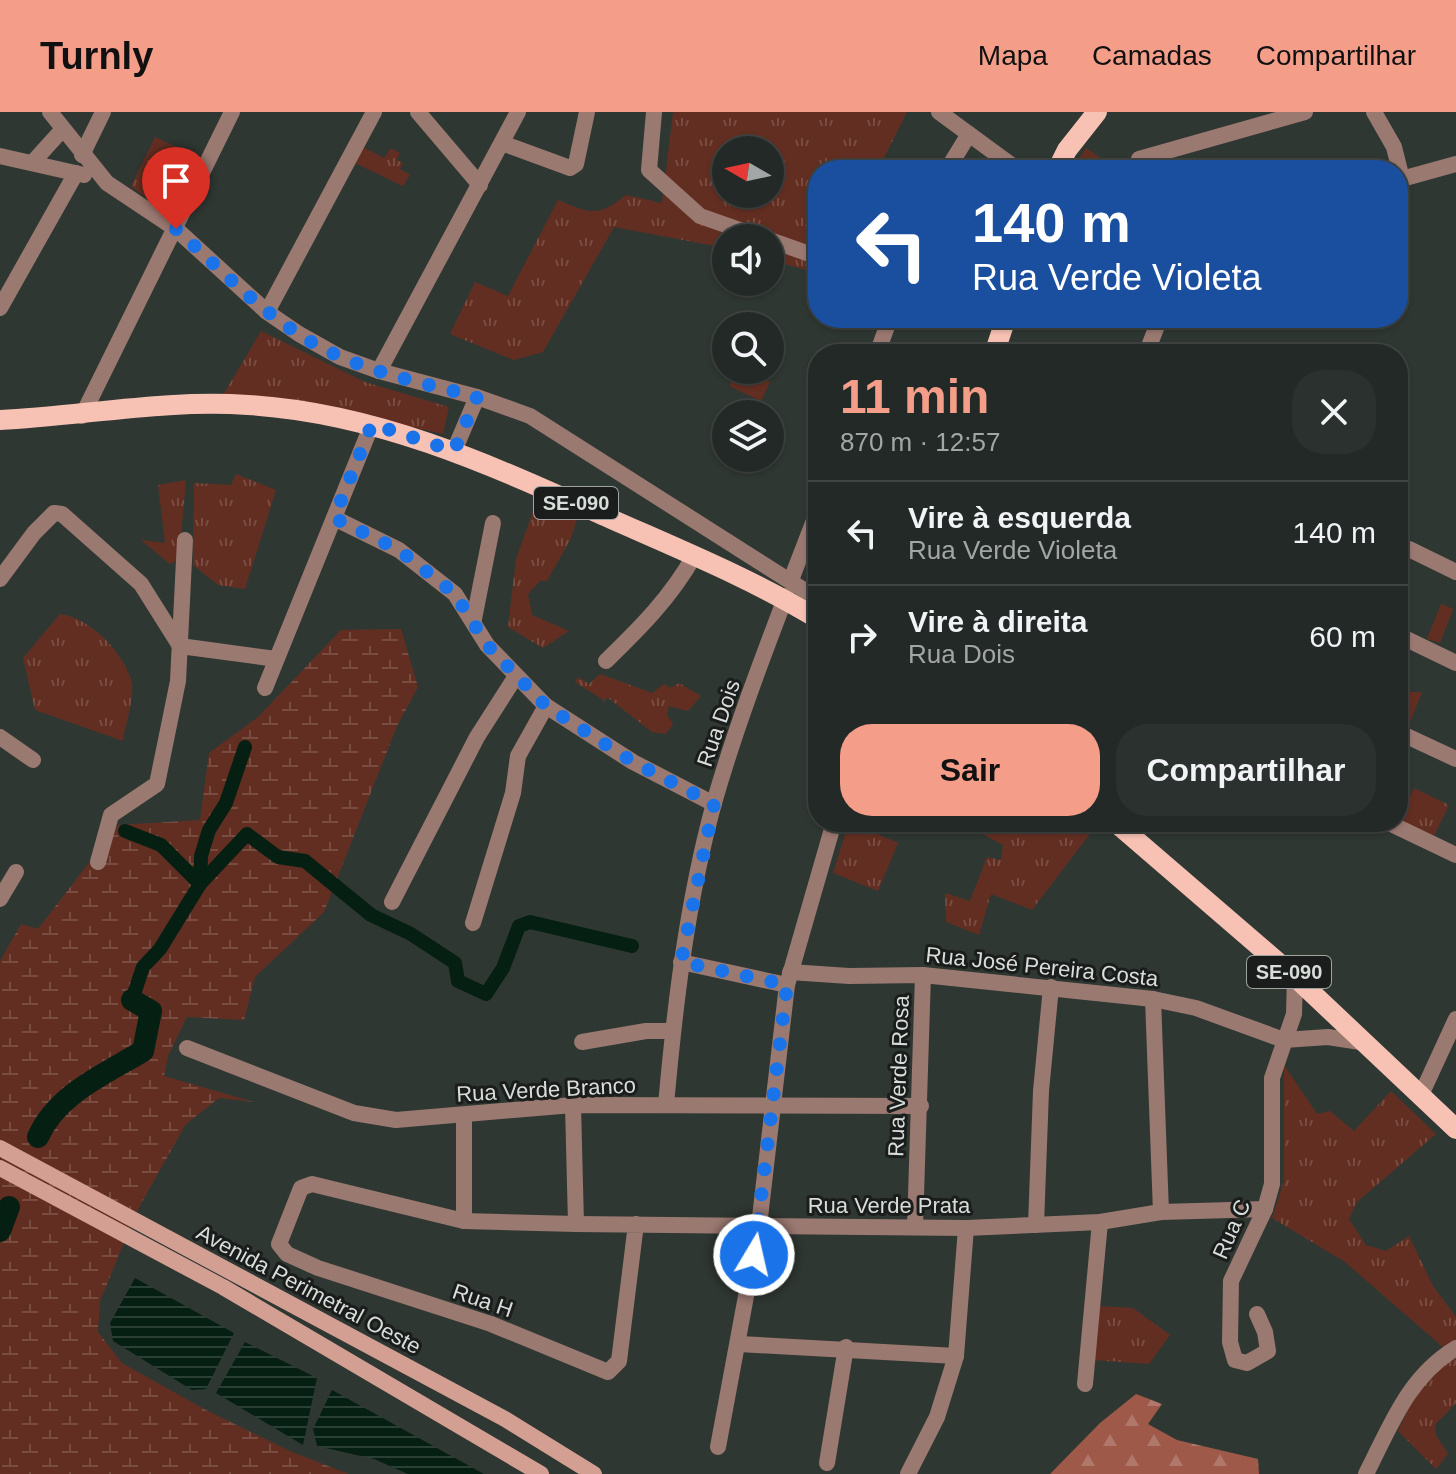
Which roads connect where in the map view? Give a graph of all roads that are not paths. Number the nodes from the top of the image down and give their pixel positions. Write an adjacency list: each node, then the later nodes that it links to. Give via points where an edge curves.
1 (50, 112): 13 (street)
2 (103, 112): 16 (street)
3 (232, 112): 30 (street)
4 (374, 112): 34 (street)
5 (418, 112): 28 (street)
6 (518, 112): 15 (street)
7 (587, 112): 15 (street, via 570,168)
8 (654, 112): 29 (street, via 649,170 700,216)
9 (939, 112): 14 (street)
10 (1097, 112): 20 (main road)
11 (1374, 112): 22 (street)
12 (1300, 113): 21 (street)
13 (62, 130): 16 (street); 23 (street)
14 (969, 134): 18 (street); 19 (street)
15 (502, 143): 28 (street)
16 (82, 155): 27 (street)
17 (0, 156): 23 (street)
18 (953, 160)
19 (1004, 160)
20 (1062, 160)
21 (1139, 160)
22 (1396, 160)
23 (33, 162): 25 (street)
24 (1456, 165): 26 (street)
25 (76, 173): 27 (street); 33 (street)
26 (1408, 178)
27 (107, 183): 30 (street)
28 (480, 185): 35 (street)
29 (723, 224)
30 (176, 229): 34 (street); 37 (street)
31 (784, 245): 32 (street)
32 (808, 253)
33 (0, 308)
34 (267, 312): 35 (street, via 324,349)
35 (379, 371): 36 (street)
36 (477, 397): 40 (street); 49 (street, via 562,434)
37 (82, 416): 38 (main road, SE-090); 39 (main road, SE-090, via 245,404)
38 (0, 420)
39 (372, 424): 40 (main road, SE-090); 41 (street)
40 (454, 451): 46 (main road, SE-090)
41 (334, 518): 53 (street, via 420,563); 56 (street)
42 (493, 523): 53 (street)
43 (808, 535): 49 (street, Rua Dois)
44 (185, 540): 55 (street)
45 (1409, 549): 47 (street)
46 (694, 556): 49 (main road, SE-090); 57 (street, via 654,614)
47 (1456, 572)
48 (0, 579): 55 (street, via 44,521 57,513 141,584)
49 (785, 592): 50 (street); 51 (main road, SE-090); 52 (main road, SE-090); 66 (street, Rua Dois)
50 (808, 597)
51 (808, 605)
52 (808, 611)
53 (474, 619): 59 (street, via 483,639)
54 (1408, 640): 58 (street)
55 (180, 646): 56 (street); 71 (street, via 175,703 157,784 111,815)
56 (276, 659): 60 (street)
57 (606, 661)
58 (1456, 663)
59 (516, 676): 61 (street); 74 (street, via 477,737)
60 (265, 688)
61 (546, 706): 66 (street, via 626,758); 75 (street, via 518,756 513,793)
62 (0, 737): 65 (street)
63 (1408, 737): 64 (street)
64 (1456, 759)
65 (33, 760)
66 (714, 804): 76 (street, Rua Dois)
67 (831, 832): 79 (street)
68 (1127, 832): 78 (main road, SE-090)
69 (1408, 832): 70 (street)
70 (1456, 855)
71 (98, 862)
72 (16, 872): 73 (street)
73 (0, 899)
74 (392, 902)
75 (473, 923)
76 (681, 962): 79 (street, Rua José Pereira Costa); 83 (street, Rua Dois)
77 (923, 975): 79 (street, Rua José Pereira Costa); 80 (street, Rua José Pereira Costa); 93 (street, Rua Verde Rosa)
78 (1295, 977): 84 (street, via 1295,1010); 87 (main road, SE-090)
79 (788, 978): 90 (street)
80 (1051, 987): 81 (street, Rua José Pereira Costa); 105 (street)
81 (1153, 999): 84 (street, Rua José Pereira Costa, via 1196,1008); 100 (street)
82 (1456, 1019): 85 (street)
83 (673, 1031): 86 (street); 92 (street, Rua Dois)
84 (1284, 1040): 87 (street, Rua José Pereira Costa, via 1328,1037); 99 (street, Rua C, via 1272,1078 1274,1171)
85 (1452, 1040): 89 (street)
86 (582, 1042)
87 (1369, 1043): 89 (main road, SE-090)
88 (187, 1048): 94 (street, Rua Verde Branco, via 371,1117)
89 (1421, 1095): 95 (main road, SE-090)
90 (773, 1104): 92 (street, Rua Verde Branco); 93 (street, Rua Verde Branco); 106 (street)
91 (573, 1105): 92 (street, Rua Verde Branco); 94 (street, Rua Verde Branco); 103 (street)
92 (666, 1105)
93 (921, 1106): 107 (street, Rua Verde Rosa)
94 (464, 1115): 101 (street)
95 (1456, 1129)
96 (0, 1148): 118 (main road, Avenida Perimetral Oeste, via 505,1419)
97 (0, 1168): 117 (main road, Avenida Perimetral Oeste, via 223,1287)
98 (323, 1186): 101 (street, Rua Verde Prata); 104 (street, Rua H, via 301,1188 280,1241 287,1254 491,1324 605,1372 619,1361)
99 (1265, 1209): 100 (street, Rua Verde Prata); 109 (street, Rua C, via 1231,1281 1230,1342 1235,1360 1247,1363 1268,1351)
100 (1161, 1212): 102 (street, Rua Verde Prata)
101 (464, 1221): 103 (street, Rua Verde Prata)
102 (1100, 1222): 105 (street, Rua Verde Prata); 114 (street)
103 (576, 1224): 104 (street, Rua Verde Prata)
104 (636, 1224): 106 (street, Rua Verde Prata)
105 (1036, 1225): 108 (street, Rua Verde Prata)
106 (759, 1226): 107 (street, Rua Verde Prata); 110 (street)
107 (915, 1227): 108 (street, Rua Verde Prata)
108 (966, 1228): 113 (street)
109 (1257, 1314)
110 (739, 1344): 111 (street); 115 (street)
111 (846, 1347): 113 (street); 116 (street)
112 (1456, 1348): 120 (street, via 1428,1366 1408,1390)
113 (956, 1356): 119 (street, via 937,1417)
114 (1085, 1384)
115 (718, 1447)
116 (827, 1463)
117 (541, 1474)
118 (594, 1474)
119 (908, 1474)
120 (1366, 1474)

